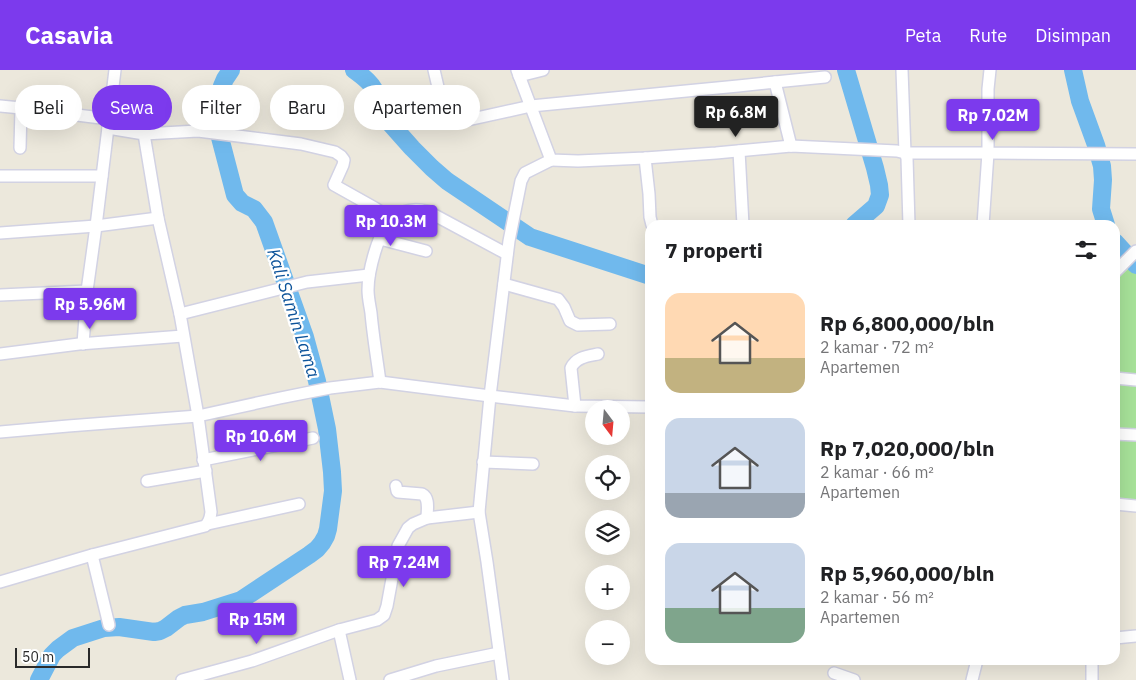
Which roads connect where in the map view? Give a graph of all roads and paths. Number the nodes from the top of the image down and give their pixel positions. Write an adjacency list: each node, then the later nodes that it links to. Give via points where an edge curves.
1 (115, 70): 9 (street)
2 (434, 70): 10 (street)
3 (542, 70): 6 (street)
4 (902, 70): 22 (street)
5 (990, 70): 23 (street)
6 (518, 73): 12 (street)
7 (824, 77): 8 (street)
8 (775, 82): 12 (street); 19 (street)
9 (113, 85)
10 (437, 85)
11 (0, 106): 13 (street)
12 (531, 106): 14 (street); 26 (street)
13 (15, 107)
14 (480, 117)
15 (20, 130): 20 (street)
16 (108, 130): 28 (street)
17 (131, 130): 18 (street)
18 (144, 134): 29 (street); 30 (street, via 198,131 301,144 335,152 344,160 334,185)
19 (791, 146): 21 (street); 22 (street)
20 (20, 148)
21 (739, 151): 25 (street); 32 (street)
22 (905, 153): 23 (street); 33 (street)
23 (988, 153): 24 (street); 34 (street)
24 (1136, 154)
25 (645, 158): 26 (street); 31 (street)
26 (551, 160): 40 (street, via 522,176)
27 (0, 176): 28 (street)
28 (102, 176): 35 (street)
29 (158, 218): 35 (street); 46 (street)
30 (391, 219): 37 (street); 40 (street, via 410,210 427,211)
31 (651, 220)
32 (743, 220)
33 (909, 220)
34 (983, 220)
35 (96, 226): 36 (street); 44 (street)
36 (0, 233)
37 (380, 240): 38 (street); 42 (street)
38 (426, 251)
39 (1136, 251): 41 (street)
40 (507, 254): 43 (street)
41 (1120, 267)
42 (370, 275): 46 (street, via 307,282); 54 (street, via 368,291)
43 (504, 284): 47 (street, via 558,300 574,324); 55 (street)
44 (87, 290): 45 (street); 49 (street)
45 (0, 295)
46 (180, 314): 48 (street)
47 (610, 324)
48 (184, 336): 49 (street); 58 (street)
49 (82, 344): 50 (street)
50 (0, 354)
51 (598, 354): 56 (street, via 581,358 573,364)
52 (1120, 378): 53 (street)
53 (1136, 380)
54 (380, 382): 55 (street); 58 (street, via 330,388)
55 (490, 396): 56 (street); 63 (street)
56 (575, 406): 57 (street)
57 (645, 407)
58 (198, 416): 59 (street); 65 (street)
59 (0, 432)
60 (1120, 434): 61 (street)
61 (1136, 435)
62 (313, 438): 65 (street)
63 (483, 462): 64 (street); 71 (street)
64 (533, 464)
65 (204, 465): 66 (street); 73 (street, via 211,512)
66 (147, 481)
67 (396, 486): 72 (street, via 398,492 425,495)
68 (299, 504): 73 (street)
69 (1120, 504): 70 (street)
70 (1136, 506)
71 (479, 512): 72 (street); 80 (street)
72 (427, 518): 77 (street, via 408,528 398,546 384,615 377,620)
73 (208, 524): 74 (street)
74 (92, 555): 75 (street); 76 (street)
75 (0, 582)
76 (109, 625)
77 (339, 630): 84 (street, via 252,661); 85 (street)
78 (1136, 636): 79 (street)
79 (1120, 638)
80 (500, 653): 86 (street, via 436,666); 87 (street)
81 (976, 665): 89 (street)
82 (1092, 665): 90 (street)
83 (834, 673): 88 (street)
84 (182, 680)
85 (350, 680)
86 (390, 680)
87 (503, 680)
88 (854, 680)
89 (972, 680)
90 (1092, 680)

